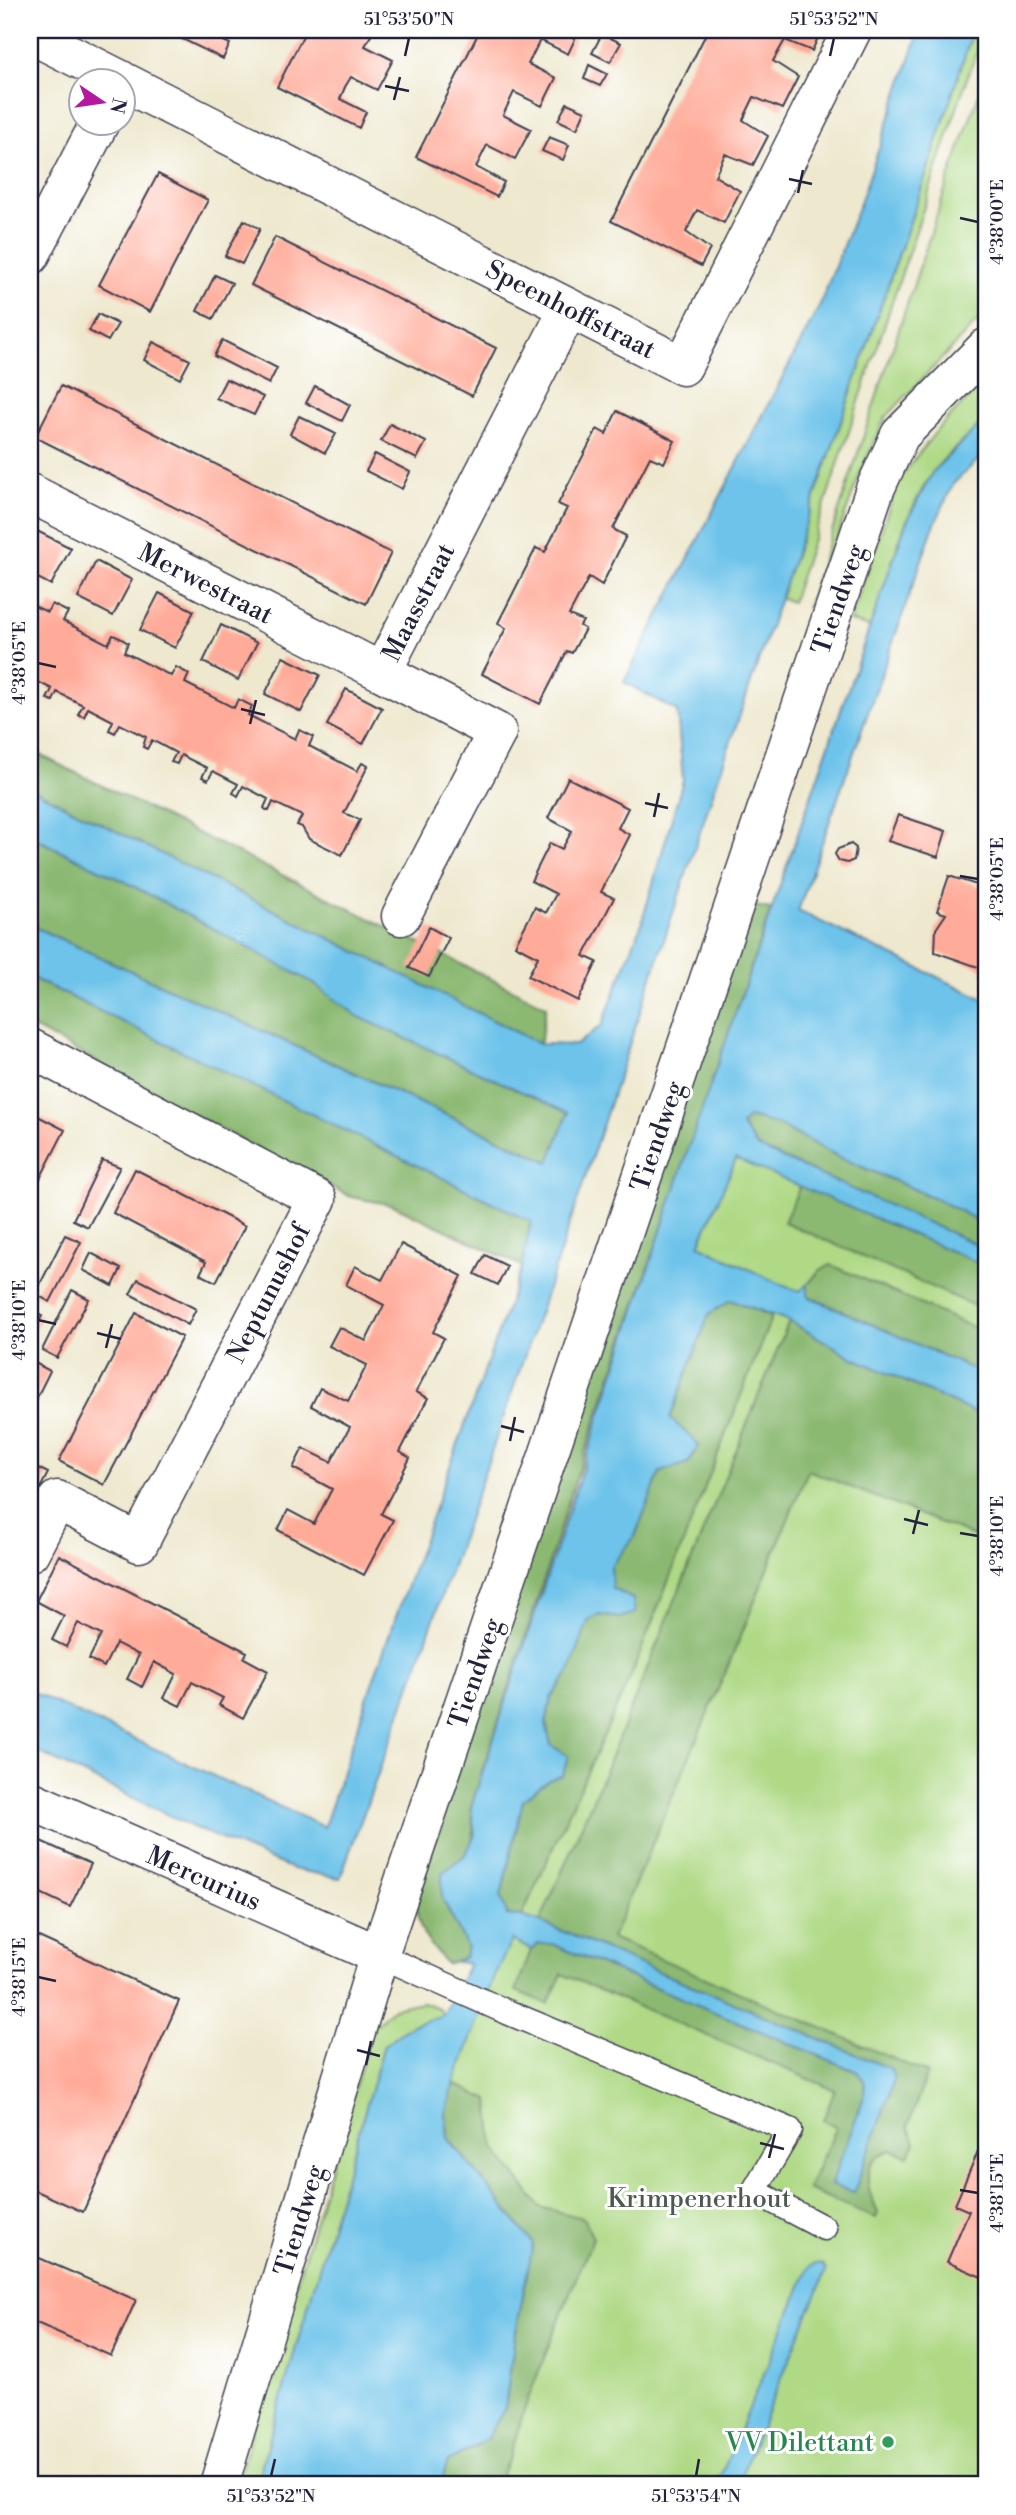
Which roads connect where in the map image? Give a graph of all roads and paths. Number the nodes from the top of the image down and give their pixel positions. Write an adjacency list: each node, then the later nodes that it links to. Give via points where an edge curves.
1 (852, 30): 7 (street, Speenhoffstraat, via 683,366)
2 (30, 34): 3 (street, Speenhoffstraat)
3 (93, 66)
4 (136, 88): 7 (street, Speenhoffstraat)
5 (93, 136): 6 (street)
6 (30, 256)
7 (569, 308): 10 (street, Maasstraat)
8 (986, 348): 15 (street, Tiendweg, via 900,435 875,489)
9 (30, 493): 10 (street, Merwestraat)
10 (382, 672): 11 (street, Maasstraat, via 497,732)
11 (401, 916)
12 (30, 1048): 13 (street, Neptunushof, via 317,1199 138,1543 57,1500)
13 (30, 1552)
14 (30, 1800): 15 (street, Mercurius)
15 (379, 1955): 16 (lane, via 790,2130 754,2190); 17 (street, Tiendweg)
16 (824, 2228)
17 (219, 2485)

